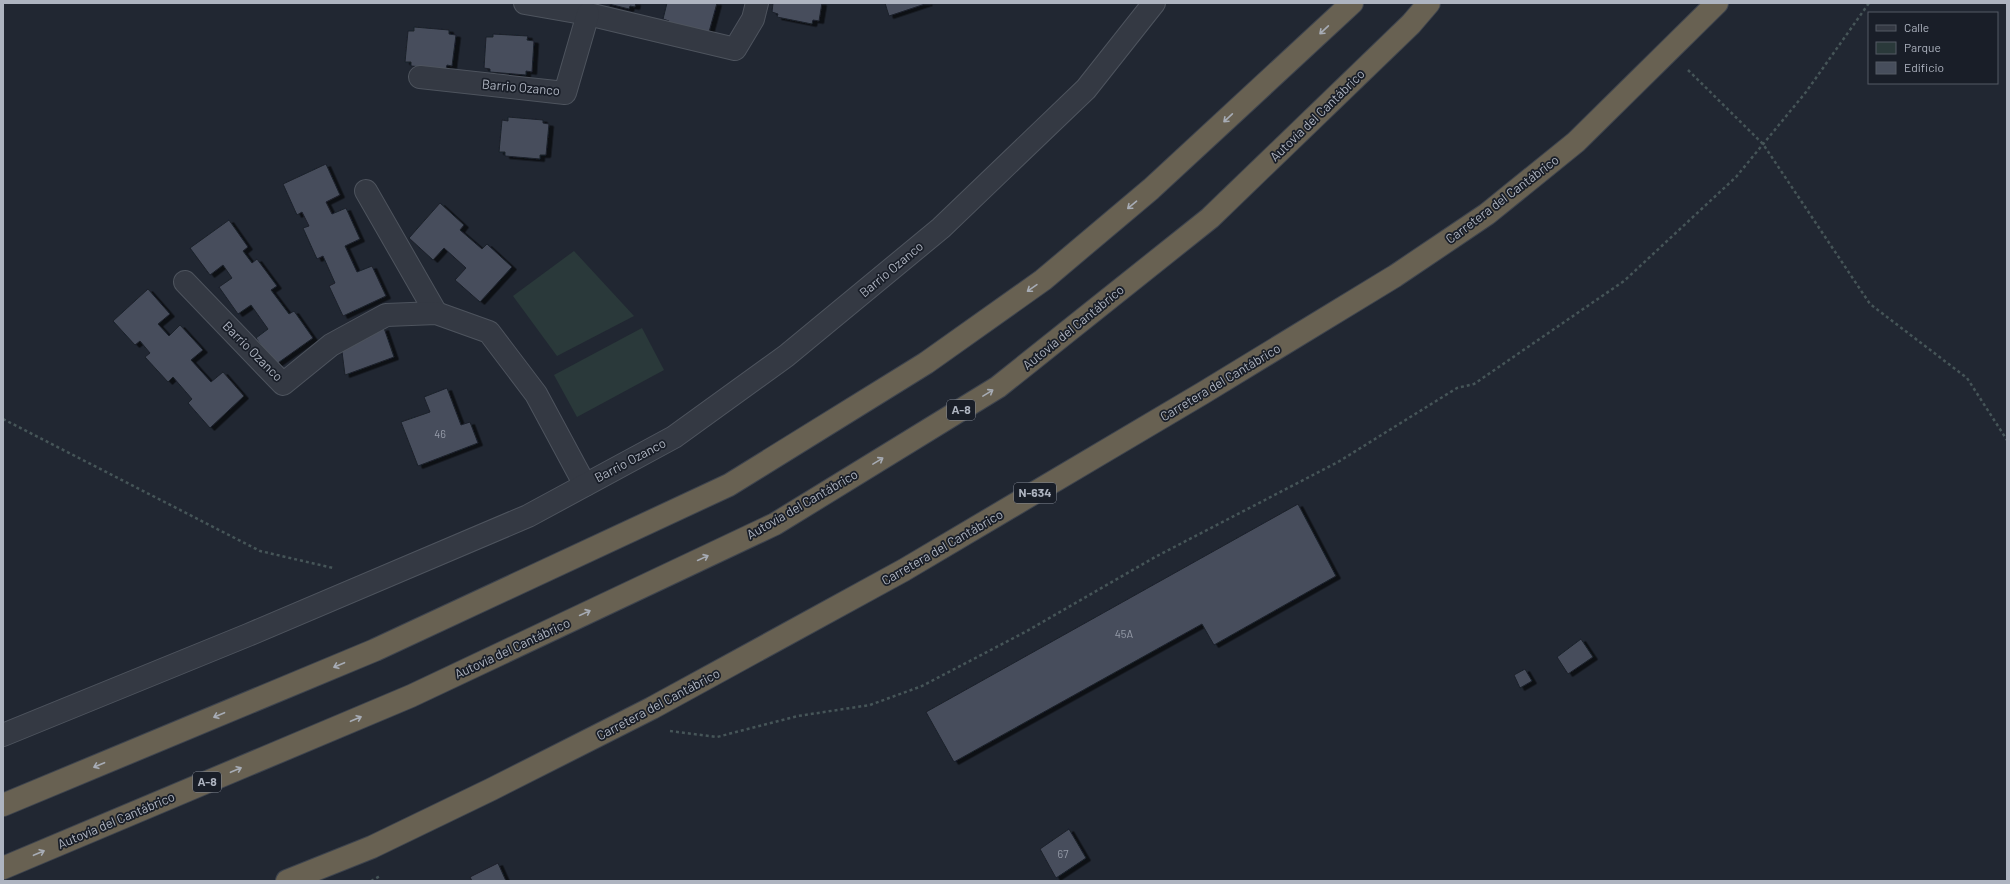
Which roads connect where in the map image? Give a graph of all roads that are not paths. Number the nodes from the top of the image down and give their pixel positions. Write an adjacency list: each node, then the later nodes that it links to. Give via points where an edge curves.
1 (525, 3): 7 (street)
2 (757, 3): 7 (street, via 753,19 735,49)
3 (1154, 3): 12 (street, Barrio Ozanco, via 1086,89 941,228 786,356 674,436)
4 (1352, 3): 14 (highway, one-way to 14, via 1152,189 1043,280 926,363 729,485 375,650)
5 (1430, 3): 15 (highway, Autovía del Cantábrico / A-8, one-way to 5, via 411,696 775,524 991,391 1210,218)
6 (1717, 3): 16 (highway, Carretera del Cantábrico / N-634, via 1576,142 1487,214 1395,276 904,570 652,708 372,847)
7 (588, 14): 8 (street, Barrio Ozanco, via 565,93)
8 (420, 76)
9 (366, 191): 11 (street)
10 (185, 282): 11 (street, Barrio Ozanco, via 283,384 332,344 386,315)
11 (436, 313): 12 (street, Barrio Ozanco, via 489,332 536,394)
12 (585, 485): 13 (street, Barrio Ozanco, via 528,516 248,635)
13 (3, 735)
14 (3, 805)
15 (3, 868)
16 (287, 881)

